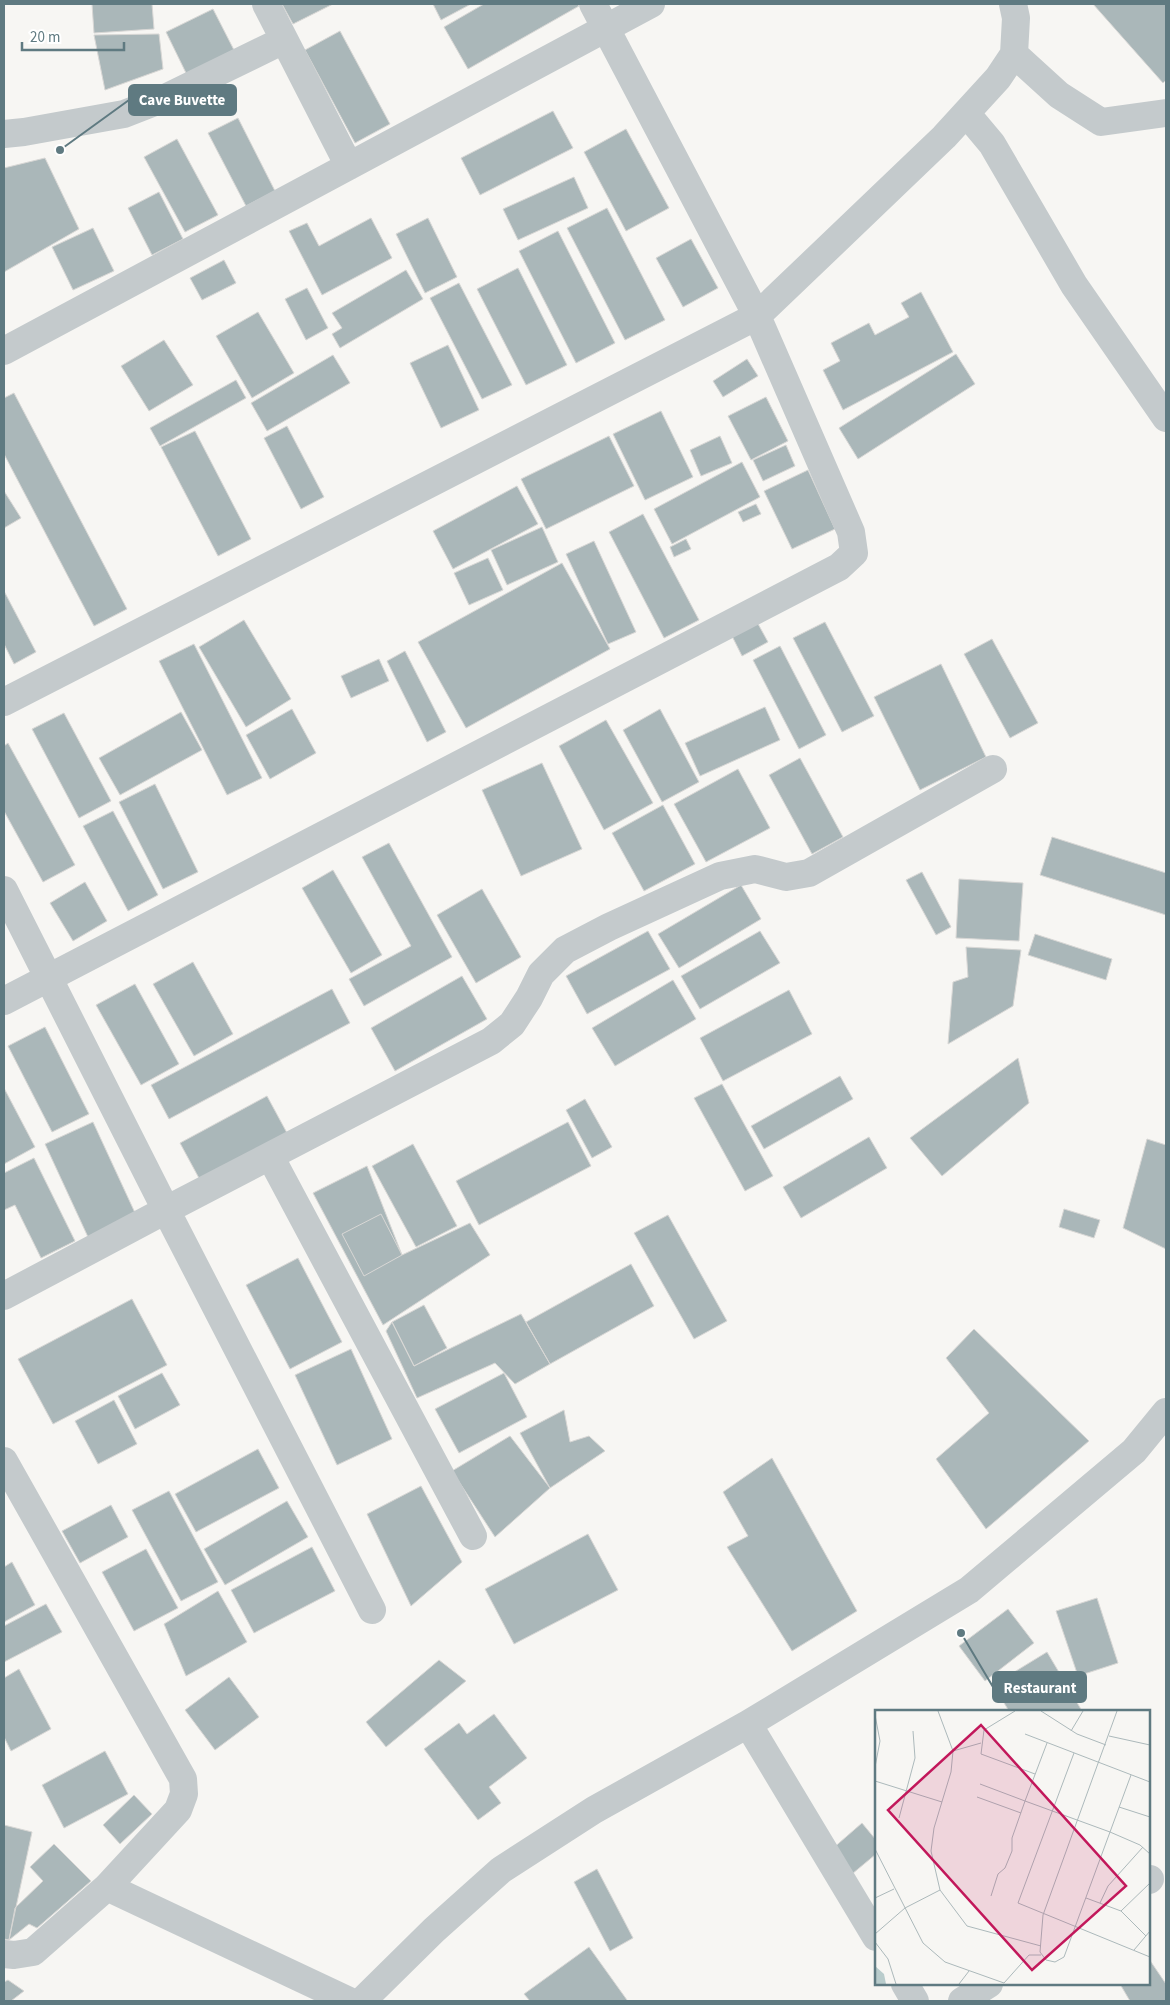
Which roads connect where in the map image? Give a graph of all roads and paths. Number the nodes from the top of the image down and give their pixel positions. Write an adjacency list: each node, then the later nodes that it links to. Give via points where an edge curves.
1 (266, 4): 6 (street)
2 (593, 4): 5 (street)
3 (651, 4): 5 (street)
4 (1013, 4): 7 (street, via 1016,18)
5 (605, 28): 11 (street); 12 (street)
6 (284, 40): 10 (street, via 165,98 124,114); 11 (street)
7 (1014, 54): 8 (street, via 998,78); 9 (street, via 1059,95 1101,122)
8 (966, 113): 12 (street, via 944,138); 14 (street, via 992,144 1074,285)
9 (1166, 113)
10 (4, 134)
11 (349, 166): 13 (street)
12 (757, 316): 15 (street); 18 (street, via 851,532 854,553 849,558 822,576)
13 (4, 351)
14 (1166, 418)
15 (4, 702)
16 (993, 769): 20 (street, via 809,873 786,877 755,869 720,876 566,950 541,974 512,1024 492,1041)
17 (4, 890): 18 (street)
18 (48, 978): 19 (street); 21 (street)
19 (4, 1001)
20 (270, 1156): 21 (street); 25 (street)
21 (166, 1210): 22 (street); 26 (street)
22 (4, 1296)
23 (1166, 1412): 27 (street, via 1134,1451 969,1590)
24 (4, 1461): 28 (street, via 183,1779 184,1794 178,1810)
25 (473, 1536)
26 (372, 1610)
27 (748, 1724): 29 (street); 34 (street, via 594,1810 501,1870)
28 (108, 1887): 30 (street, via 32,1952 14,1956); 33 (street)
29 (875, 1934)
30 (4, 1954)
31 (906, 1985): 35 (street)
32 (987, 1985): 36 (street)
33 (349, 2001)
34 (362, 2001)
35 (915, 2001)
36 (962, 2001)

